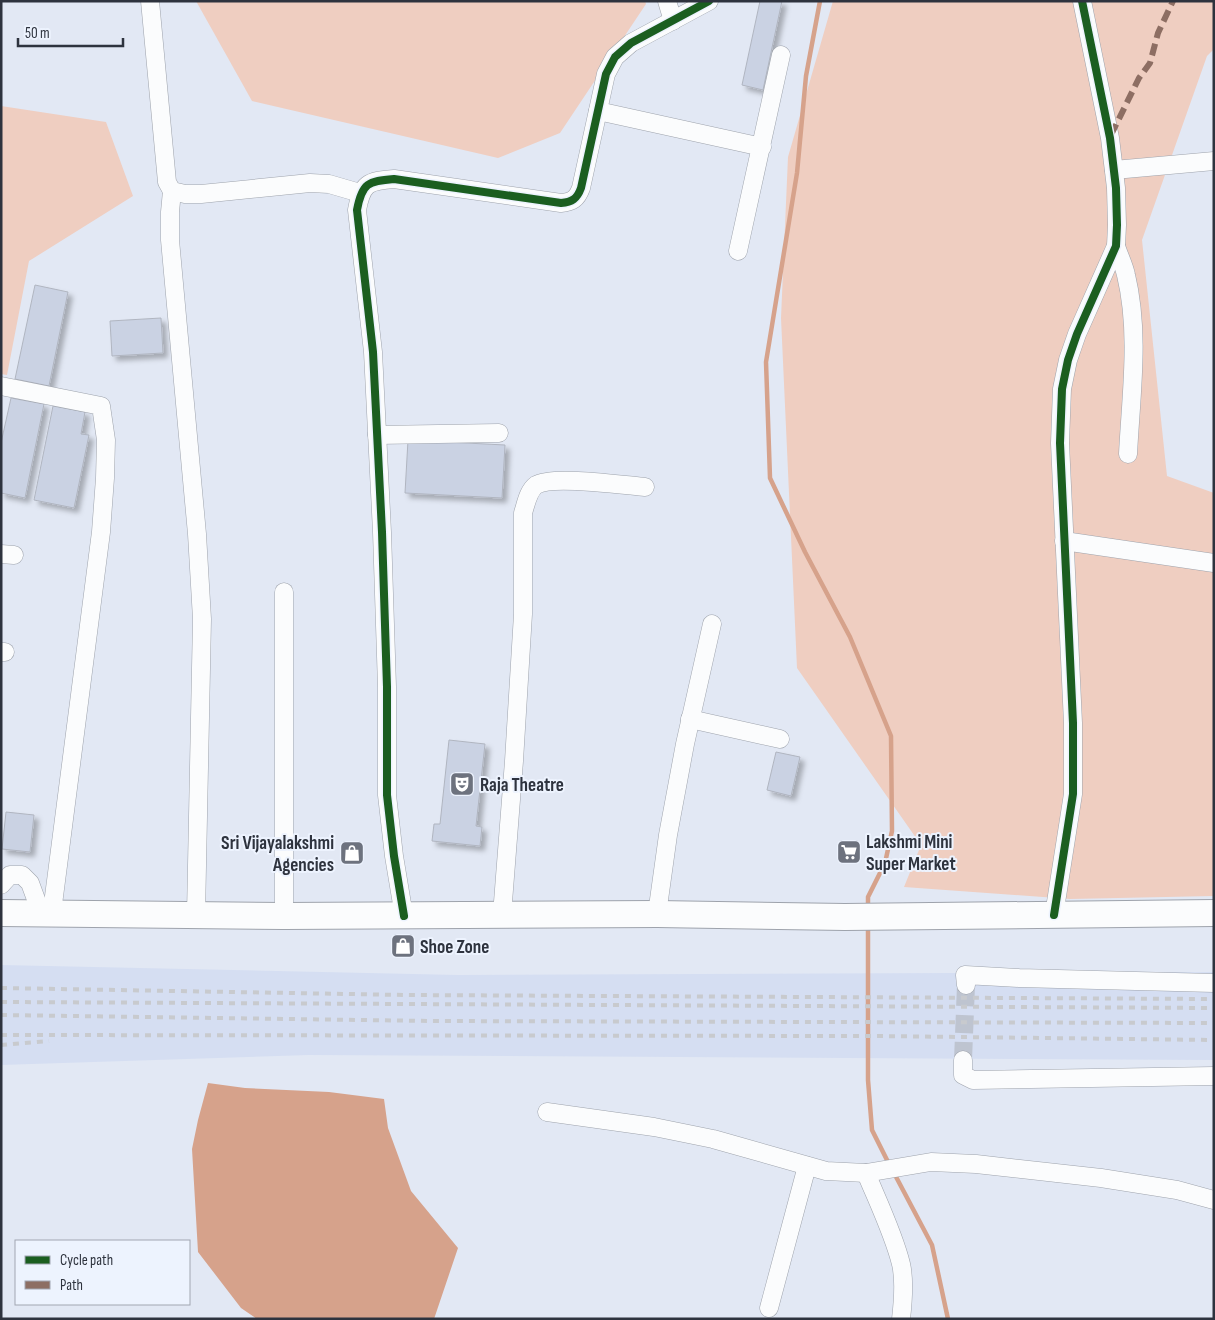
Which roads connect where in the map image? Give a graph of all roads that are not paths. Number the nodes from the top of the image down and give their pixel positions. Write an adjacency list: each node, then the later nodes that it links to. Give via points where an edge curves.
1 (150, 1): 11 (street, via 167,182)
2 (667, 1): 5 (street)
3 (709, 1): 5 (street)
4 (1082, 1): 10 (street)
5 (673, 21): 7 (street, via 631,43 615,57 606,74)
6 (781, 55): 8 (street)
7 (598, 111): 8 (street); 12 (street, via 581,188 571,202 394,179 369,184)
8 (762, 146): 14 (street)
9 (1214, 161): 10 (street)
10 (1114, 170): 13 (street)
11 (172, 191): 12 (street, via 201,194 310,183 329,184); 31 (street, via 170,240 202,619)
12 (360, 193): 17 (street, via 358,210 373,352)
13 (1116, 246): 18 (street, via 1126,274 1134,340); 20 (street, via 1077,334 1062,389 1060,443)
14 (738, 251)
15 (1, 386): 28 (street, via 101,406 106,440 101,532)
16 (499, 433): 17 (street)
17 (377, 435): 35 (street, via 387,687 387,795)
18 (1128, 454)
19 (645, 486): 32 (street, via 554,480 536,486 527,498 523,513 522,624)
20 (1064, 541): 21 (street); 33 (street, via 1073,723 1073,794)
21 (1214, 563)
22 (284, 592): 34 (street)
23 (712, 624): 24 (street)
24 (690, 719): 25 (street); 30 (street)
25 (780, 740)
26 (1, 884): 28 (street, via 10,876 22,875)
27 (1, 913): 28 (highway)
28 (46, 913): 31 (highway)
29 (1214, 913): 33 (highway)
30 (657, 914): 32 (highway); 33 (highway, via 845,917)
31 (196, 915): 34 (highway)
32 (502, 915): 35 (highway)
33 (1054, 915)
34 (284, 916): 35 (highway)
35 (404, 916)
36 (1214, 982): 37 (street, via 965,975)
37 (966, 985)
38 (963, 1060): 39 (street, via 964,1075 973,1080)
39 (1214, 1076)
40 (547, 1112): 41 (street, via 713,1139)
41 (807, 1166): 42 (street, via 826,1171); 44 (street)
42 (873, 1172): 43 (street, via 931,1162 976,1164 1120,1181); 45 (street, via 883,1214 901,1265)
43 (1214, 1200)
44 (769, 1308)
45 (901, 1319)

